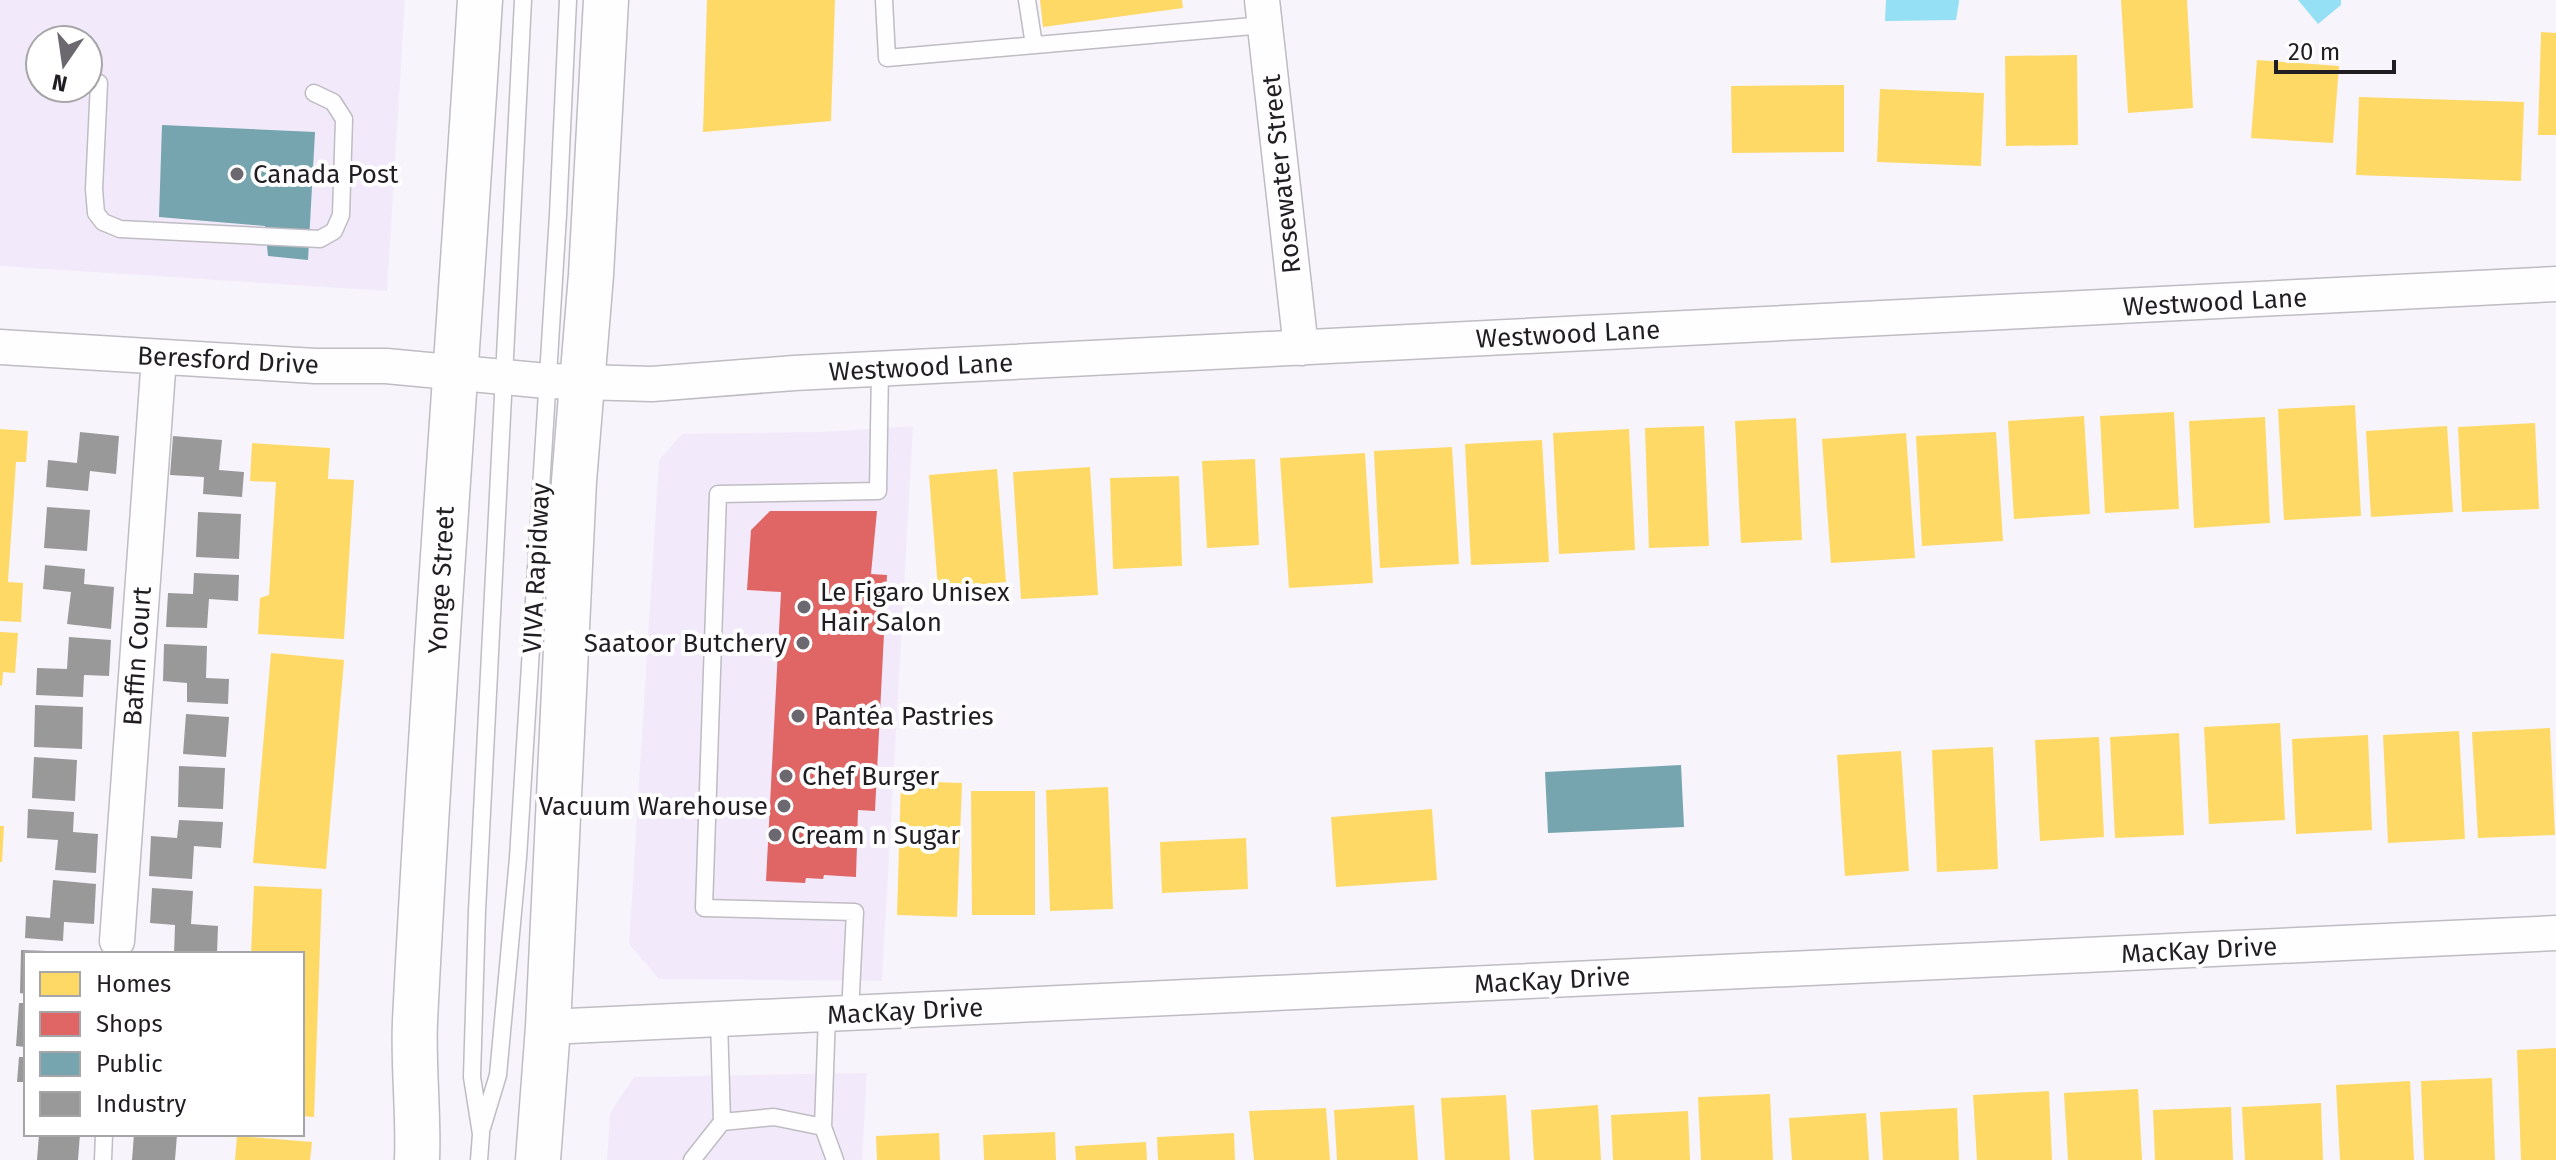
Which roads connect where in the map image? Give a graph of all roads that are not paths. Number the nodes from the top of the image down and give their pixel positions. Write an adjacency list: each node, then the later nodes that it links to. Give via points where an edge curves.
1 (480, 0): 16 (main road, Yonge Street)
2 (523, 0): 17 (lane, VIVA Rapidway)
3 (568, 0): 18 (lane, VIVA Rapidway, via 558,215)
4 (606, 0): 18 (main road, via 591,275)
5 (884, 0): 8 (lane, via 887,58)
6 (1027, 0): 8 (lane)
7 (1263, 12): 8 (lane); 13 (street, Rosewater Street)
8 (1034, 45)
9 (314, 93): 10 (lane, via 333,102 344,119 341,215 334,231 320,239 120,229 103,222 96,213 94,189)
10 (98, 104)
11 (2556, 284): 13 (street, Westwood Lane)
12 (0, 347): 14 (street, Beresford Drive)
13 (1301, 348): 15 (street, Westwood Lane)
14 (159, 357): 16 (street, Beresford Drive); 20 (street, Baffin Court)
15 (880, 369): 18 (street, Westwood Lane, via 652,384); 21 (lane, via 878,491 718,494 704,908 855,912)
16 (455, 372): 17 (street, Beresford Drive); 29 (main road, Yonge Street, via 415,1026)
17 (503, 378): 18 (street, Westwood Lane); 26 (lane, VIVA Rapidway, via 472,1077)
18 (564, 381): 23 (main road, via 574,481); 26 (lane, VIVA Rapidway, via 498,1075)
19 (2556, 933): 21 (street, MacKay Drive)
20 (116, 948)
21 (838, 1014): 22 (street, MacKay Drive); 25 (lane)
22 (719, 1020): 23 (street, MacKay Drive); 24 (lane)
23 (548, 1027): 31 (main road)
24 (722, 1122): 25 (lane, via 774,1117); 32 (lane)
25 (823, 1127): 33 (lane)
26 (481, 1134): 30 (lane, VIVA Rapidway)
27 (104, 1136): 28 (lane)
28 (103, 1160)
29 (417, 1160)
30 (479, 1160)
31 (538, 1160)
32 (692, 1160)
33 (835, 1160)

